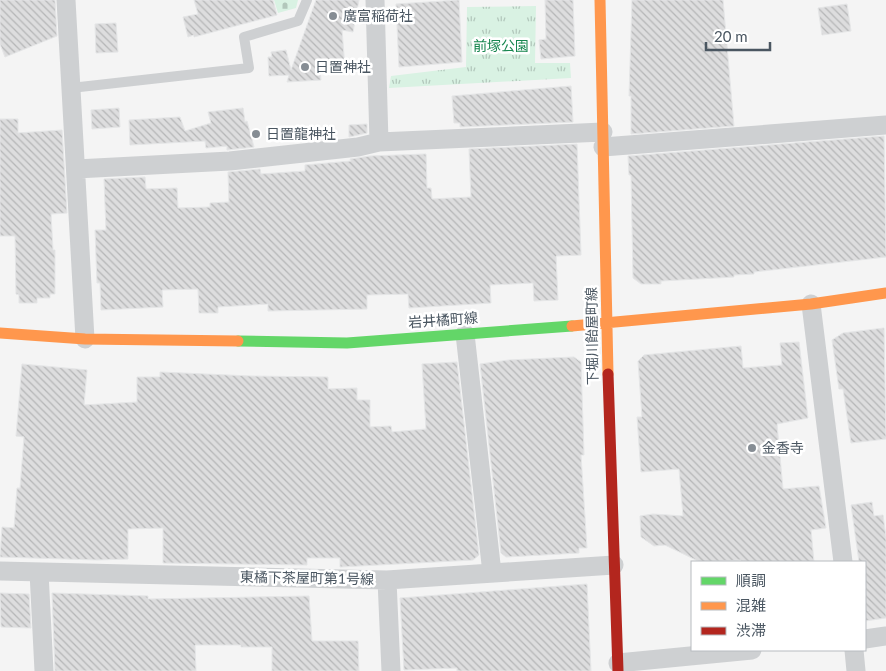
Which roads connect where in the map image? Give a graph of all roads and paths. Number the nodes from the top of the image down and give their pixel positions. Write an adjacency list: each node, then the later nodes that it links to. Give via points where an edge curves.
1 (66, 0): 5 (street)
2 (307, 0): 5 (lane, via 298,21 244,37 249,68)
3 (376, 0): 8 (street)
4 (600, 0): 7 (street, 下堀川飴屋町線)
5 (72, 88): 9 (street)
6 (886, 125): 7 (street)
7 (603, 140): 8 (street); 12 (street, 下堀川飴屋町線)
8 (379, 142): 9 (street, via 230,162)
9 (76, 169): 15 (street)
10 (886, 293): 11 (street, 岩井橘町線)
11 (811, 304): 12 (street, 岩井橘町線); 16 (street)
12 (606, 324): 14 (street, 岩井橘町線); 17 (street, 下堀川飴屋町線)
13 (0, 333): 15 (street, 岩井橘町線)
14 (465, 334): 15 (street, 岩井橘町線, via 347,342); 20 (street)
15 (85, 339)
16 (843, 561)
17 (614, 565): 20 (street, 東橘下茶屋町第1号線); 26 (street, 下堀川飴屋町線)
18 (0, 571): 19 (street, 東橘下茶屋町第1号線)
19 (40, 572): 21 (street, 東橘下茶屋町第1号線); 27 (street)
20 (492, 573): 21 (street, 東橘下茶屋町第1号線)
21 (386, 580): 28 (street)
22 (886, 636): 23 (street)
23 (866, 639)
24 (744, 651): 26 (street)
25 (854, 651): 29 (street)
26 (618, 667)
27 (44, 671)
28 (391, 671)
29 (856, 671)

